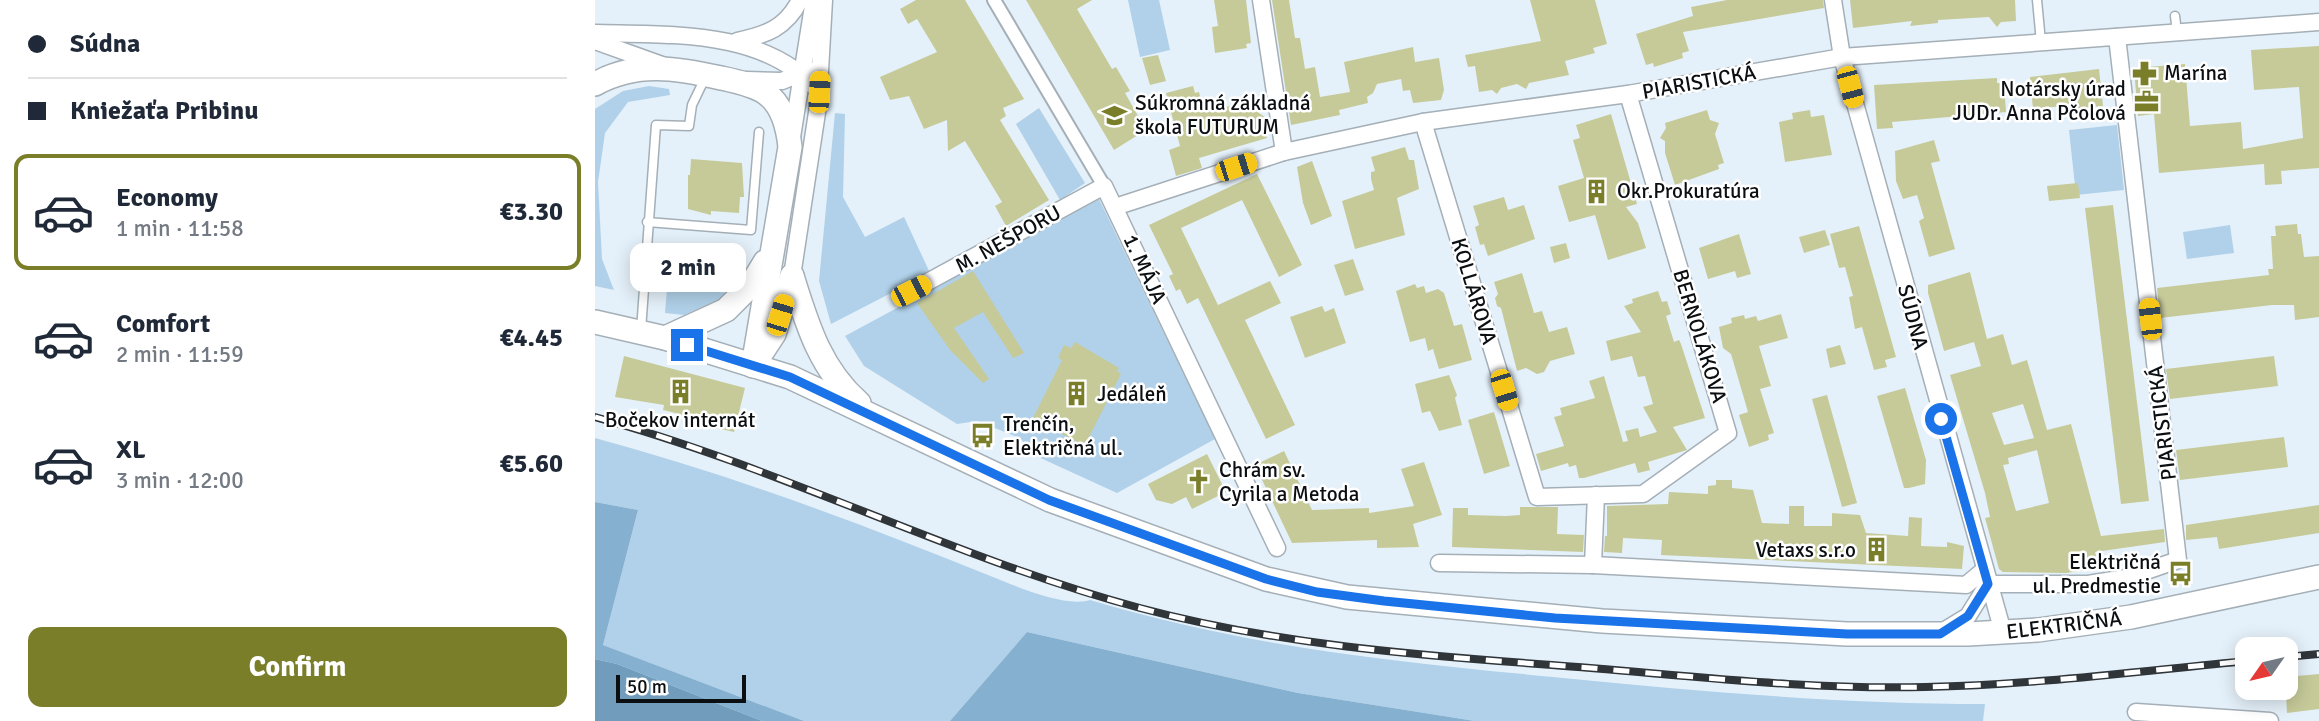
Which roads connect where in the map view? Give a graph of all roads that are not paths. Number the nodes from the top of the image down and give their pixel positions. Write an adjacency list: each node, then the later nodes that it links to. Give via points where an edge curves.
1 (800, 0): 13 (street, via 773,33)
2 (814, 0): 17 (street)
3 (824, 0): 15 (street)
4 (994, 0): 27 (street, 1. MÁJA)
5 (1261, 0): 26 (street)
6 (1833, 0): 14 (street, SÚDNA)
7 (2037, 0): 12 (lane)
8 (2319, 22): 10 (street, PIARISTICKÁ, via 2176,24)
9 (595, 33): 13 (street)
10 (2117, 37): 12 (street, PIARISTICKÁ); 40 (street, PIARISTICKÁ)
11 (595, 41): 16 (street)
12 (2041, 42): 14 (street, PIARISTICKÁ)
13 (732, 43): 17 (street, via 761,50)
14 (1842, 57): 22 (street, PIARISTICKÁ); 43 (street, SÚDNA)
15 (821, 63): 17 (street); 21 (street)
16 (667, 66): 18 (main road); 20 (main road, via 628,70)
17 (804, 74): 19 (street, via 782,81); 21 (street); 25 (street)
18 (706, 75): 19 (main road); 29 (lane, via 692,105 689,126 656,125)
19 (730, 80): 25 (main road, via 760,90 773,101 788,129)
20 (595, 84)
21 (819, 92): 31 (street)
22 (1628, 94): 23 (street, PIARISTICKÁ); 38 (street, BERNOLÁKOVA, via 1728,433 1643,494)
23 (1423, 122): 26 (street, PIARISTICKÁ); 38 (street, KOLLÁROVA, via 1537,497)
24 (759, 132): 29 (lane, via 751,230)
25 (790, 147): 30 (main road)
26 (1284, 152): 28 (street)
27 (1104, 186): 28 (street, 1. MÁJA); 32 (street, M. NEŠPORU)
28 (1115, 207): 39 (street, 1. MÁJA)
29 (647, 222): 34 (lane)
30 (773, 251): 35 (main road, via 751,285 726,310); 36 (main road)
31 (792, 276): 36 (main road, via 774,334); 37 (main road, via 812,338 830,371 845,391)
32 (911, 291)
33 (595, 322): 34 (main road)
34 (640, 333): 35 (main road)
35 (665, 338): 36 (main road)
36 (753, 366): 37 (main road, via 790,377)
37 (875, 416): 46 (main road, ELEKTRIČNÁ, via 1049,500 1266,579 1317,592 1555,618 1847,634)
38 (1597, 495): 42 (street)
39 (1277, 548)
40 (2178, 560): 43 (street, ELEKTRIČNÁ, via 2126,578 2088,584)
41 (1439, 563): 42 (street, ELEKTRIČNÁ)
42 (1594, 565): 43 (street, ELEKTRIČNÁ, via 1966,585)
43 (1986, 577): 45 (street, SÚDNA); 46 (street, via 1968,616)
44 (2319, 577): 45 (main road, ELEKTRIČNÁ, via 2153,613)
45 (2003, 632): 46 (main road, ELEKTRIČNÁ)
46 (1940, 634)
47 (2136, 712): 48 (street)
48 (2270, 721)

